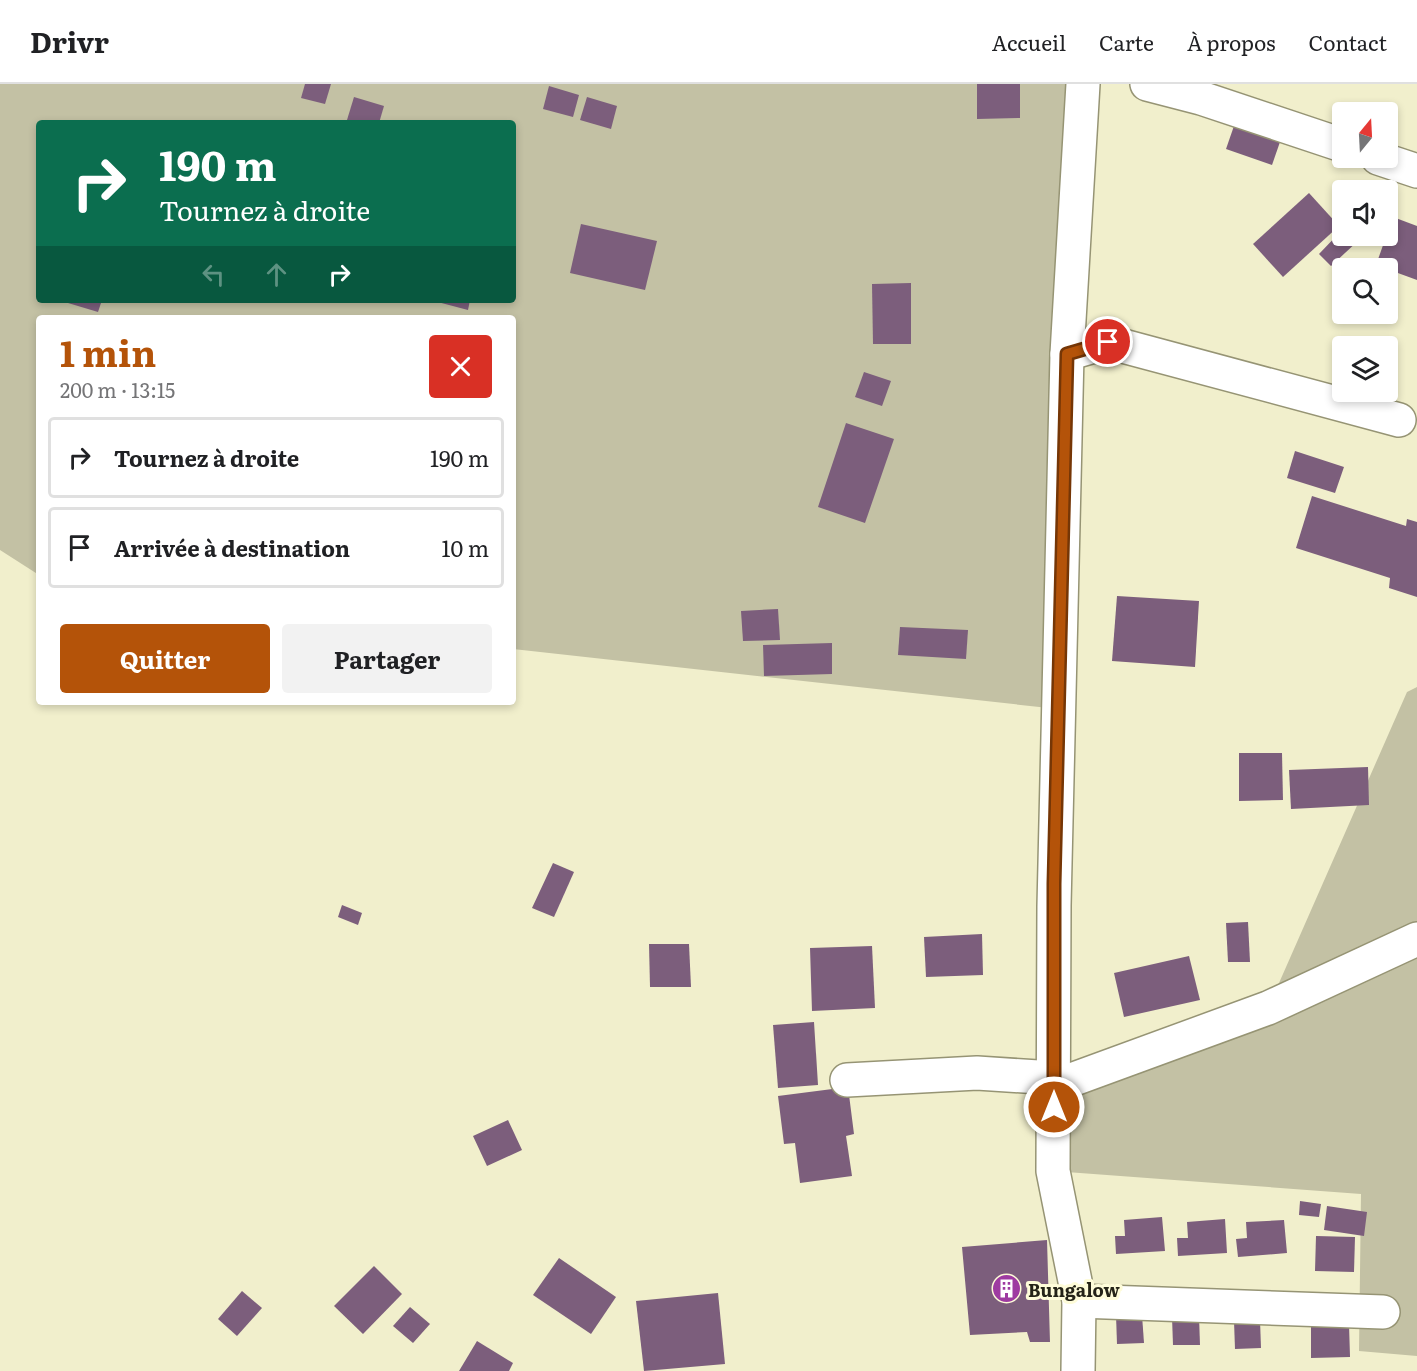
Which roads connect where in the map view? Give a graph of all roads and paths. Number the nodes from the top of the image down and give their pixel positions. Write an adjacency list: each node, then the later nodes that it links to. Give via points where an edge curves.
1 (1083, 84): 6 (street)
2 (1148, 84): 3 (street)
3 (1332, 143)
4 (1398, 165): 5 (street)
5 (1417, 171)
6 (1067, 354): 7 (street, via 1108,342); 10 (street, via 1054,895)
7 (1399, 420)
8 (1417, 939): 10 (street, via 1268,1008)
9 (847, 1080): 10 (street, via 977,1073)
10 (1054, 1082): 11 (street, via 1053,1171)
11 (1079, 1301): 12 (street); 13 (street)
12 (1383, 1312)
13 (1078, 1371)

